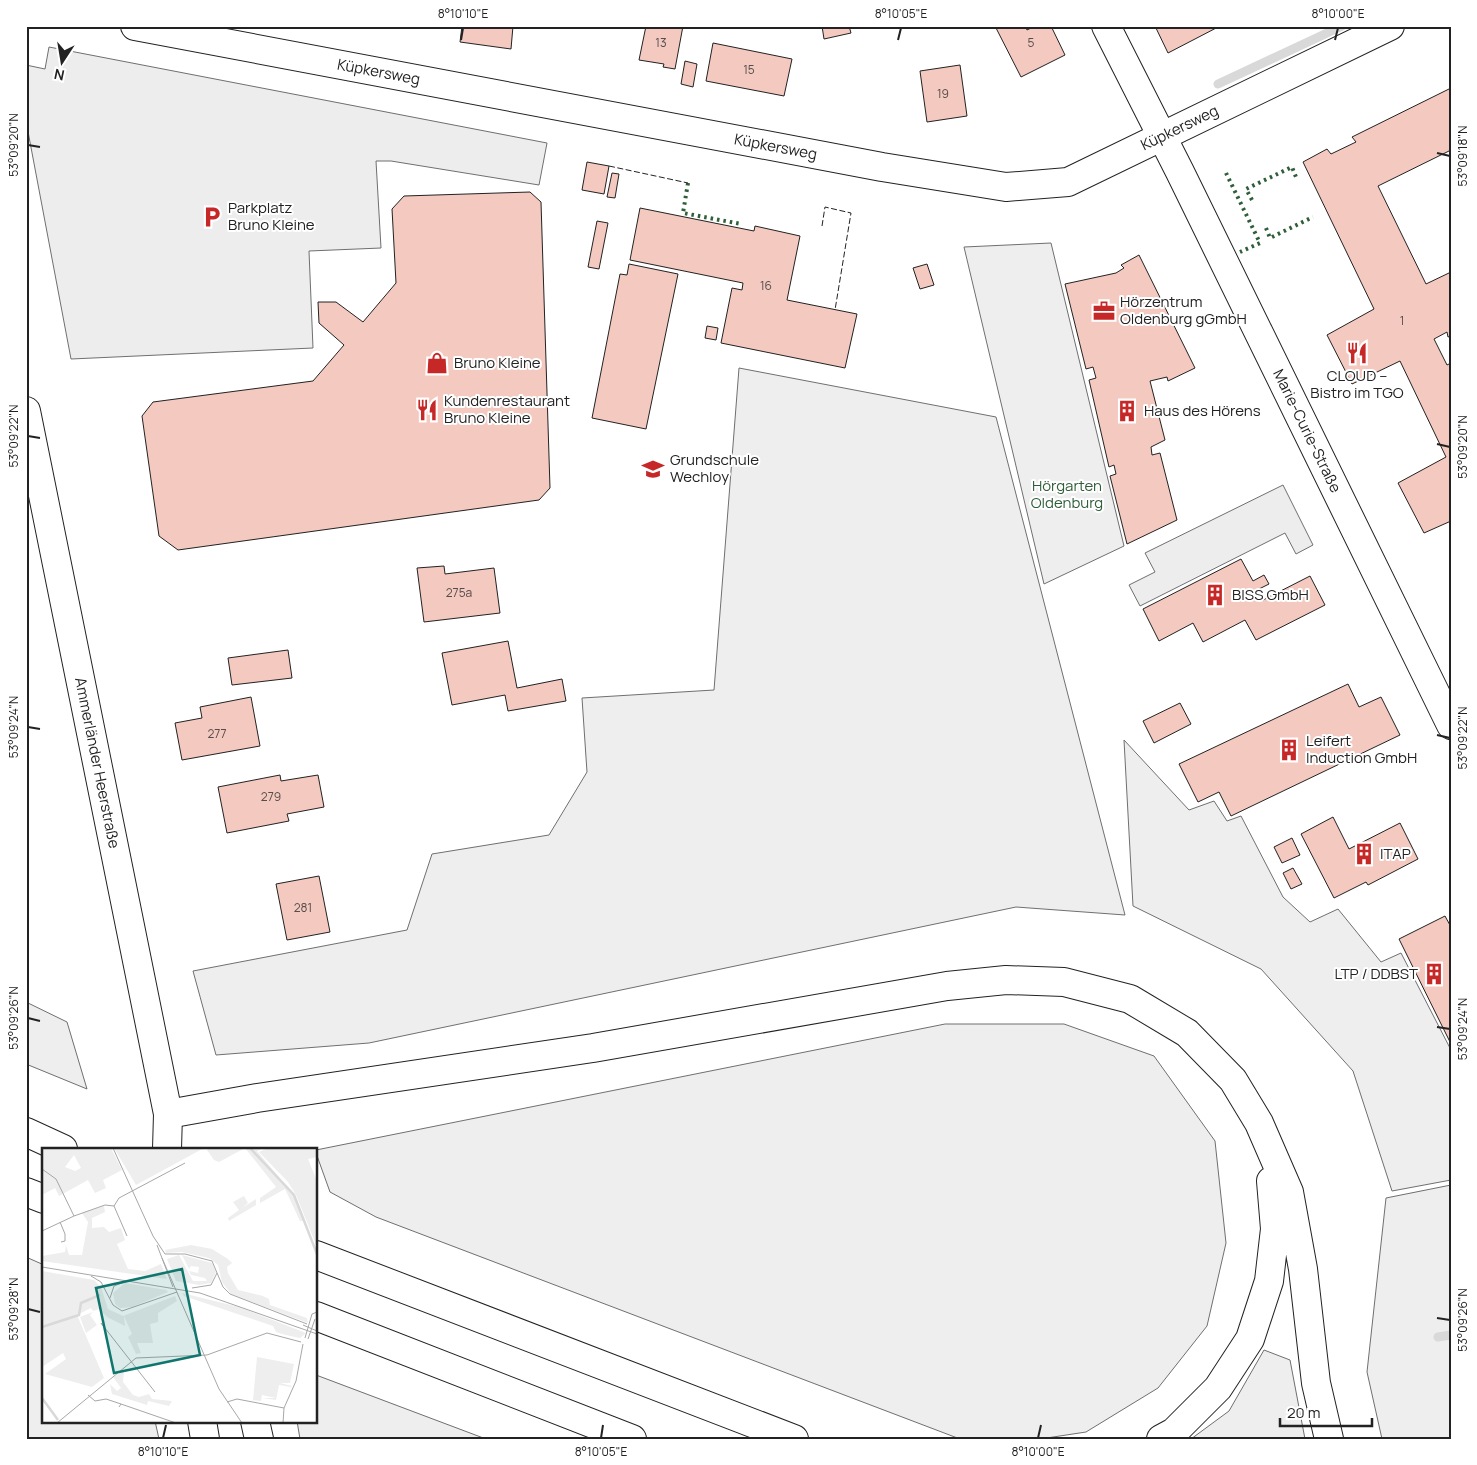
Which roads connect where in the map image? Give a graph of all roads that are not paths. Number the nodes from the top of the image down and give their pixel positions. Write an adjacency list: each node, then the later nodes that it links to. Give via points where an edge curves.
1 (135, 26): 4 (main road, Küpkersweg, via 873,165 1006,187 1068,182)
2 (1106, 26): 4 (main road, Marie-Curie-Straße)
3 (1390, 26): 4 (main road, Küpkersweg)
4 (1162, 137): 6 (main road, Marie-Curie-Straße)
5 (26, 411): 7 (main road, Ammerländer Heerstraße)
6 (1451, 725)
7 (168, 1114): 8 (main road, via 593,1048 947,986 1006,980 1064,982 1130,998 1187,1033 1233,1080); 11 (main road, Ammerländer Heerstraße); 12 (main road, Ammerländer Heerstraße)
8 (1259, 1123): 23 (main road, via 1275,1228 1269,1281 1250,1338 1218,1388 1174,1432); 24 (main road, via 1288,1192 1303,1268 1316,1383)
9 (26, 1132): 10 (main road)
10 (61, 1148)
11 (167, 1148)
12 (184, 1148)
13 (26, 1192): 14 (main road)
14 (42, 1199)
15 (318, 1256): 22 (main road)
16 (318, 1317): 21 (main road)
17 (202, 1422): 19 (main road)
18 (255, 1422): 20 (main road)
19 (205, 1439)
20 (259, 1439)
21 (632, 1439)
22 (794, 1439)
23 (1161, 1439)
24 (1329, 1439)

